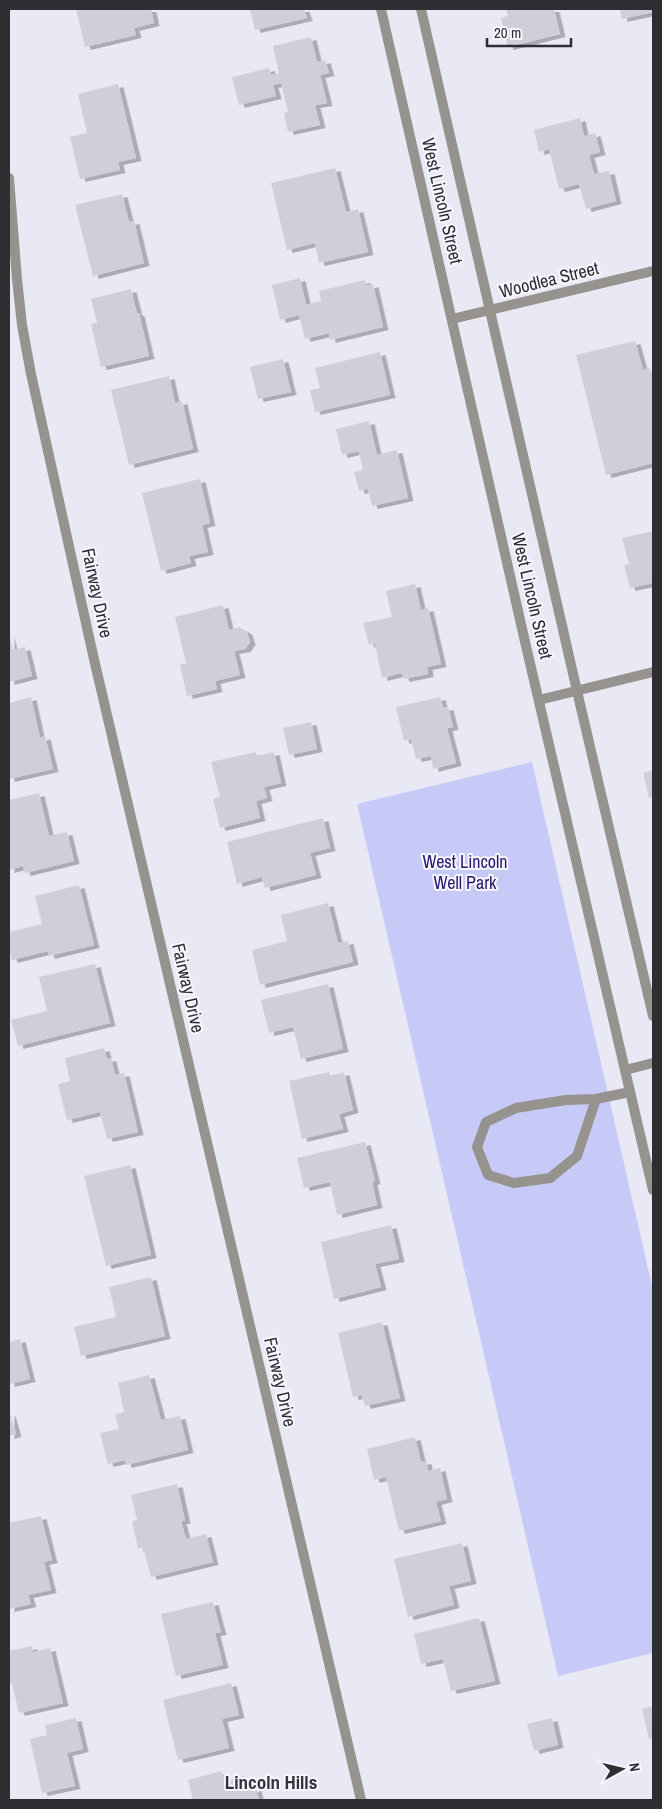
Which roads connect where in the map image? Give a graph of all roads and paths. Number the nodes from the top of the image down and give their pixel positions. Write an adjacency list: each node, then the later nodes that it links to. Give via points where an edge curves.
1 (381, 9): 6 (street, West Lincoln Street)
2 (421, 9): 5 (street, West Lincoln Street)
3 (9, 178): 16 (street, Fairway Drive, via 22,325 31,374 95,664)
4 (653, 271): 5 (street, Woodlea Street)
5 (490, 310): 6 (street, Woodlea Street); 8 (street, West Lincoln Street)
6 (452, 319): 9 (street, West Lincoln Street)
7 (653, 672): 8 (street)
8 (577, 691): 9 (street); 10 (street, West Lincoln Street)
9 (539, 700): 12 (street, West Lincoln Street)
10 (653, 1016)
11 (653, 1063): 12 (street)
12 (625, 1070): 13 (street, West Lincoln Street)
13 (630, 1092): 14 (street); 15 (street, West Lincoln Street)
14 (596, 1099): 14 (street, via 516,1108 486,1122 477,1148 488,1175 514,1183 550,1178 577,1156)
15 (653, 1190)
16 (361, 1800)

